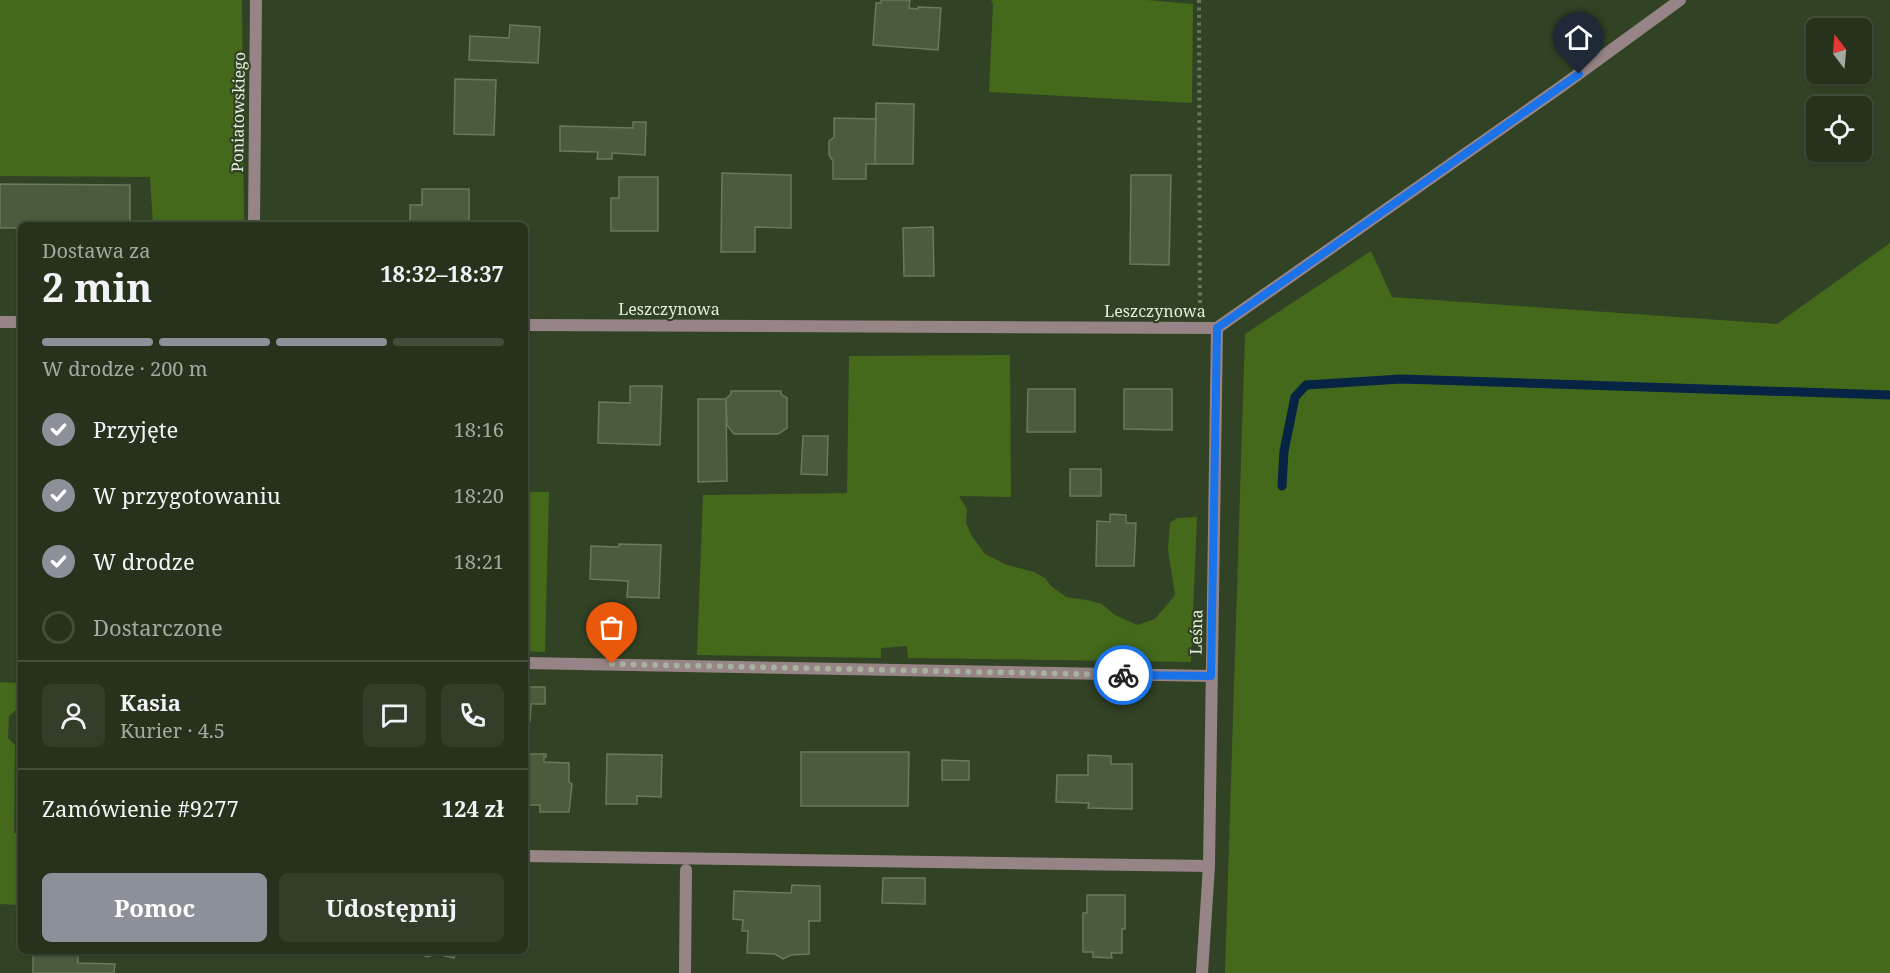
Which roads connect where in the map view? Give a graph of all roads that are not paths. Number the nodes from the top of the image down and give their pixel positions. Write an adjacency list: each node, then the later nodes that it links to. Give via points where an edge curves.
1 (256, 0): 3 (street, Poniatowskiego)
2 (1680, 0): 7 (street, Leszczynowa)
3 (254, 222)
4 (0, 322): 5 (street)
5 (18, 322)
6 (528, 325): 7 (street, Leszczynowa)
7 (1217, 328): 9 (street, Leśna)
8 (528, 663): 9 (street)
9 (1211, 676): 11 (street, Leśna)
10 (528, 856): 11 (street)
11 (1209, 866): 14 (street, Leśna)
12 (686, 870): 13 (street)
13 (685, 973)
14 (1202, 973)

